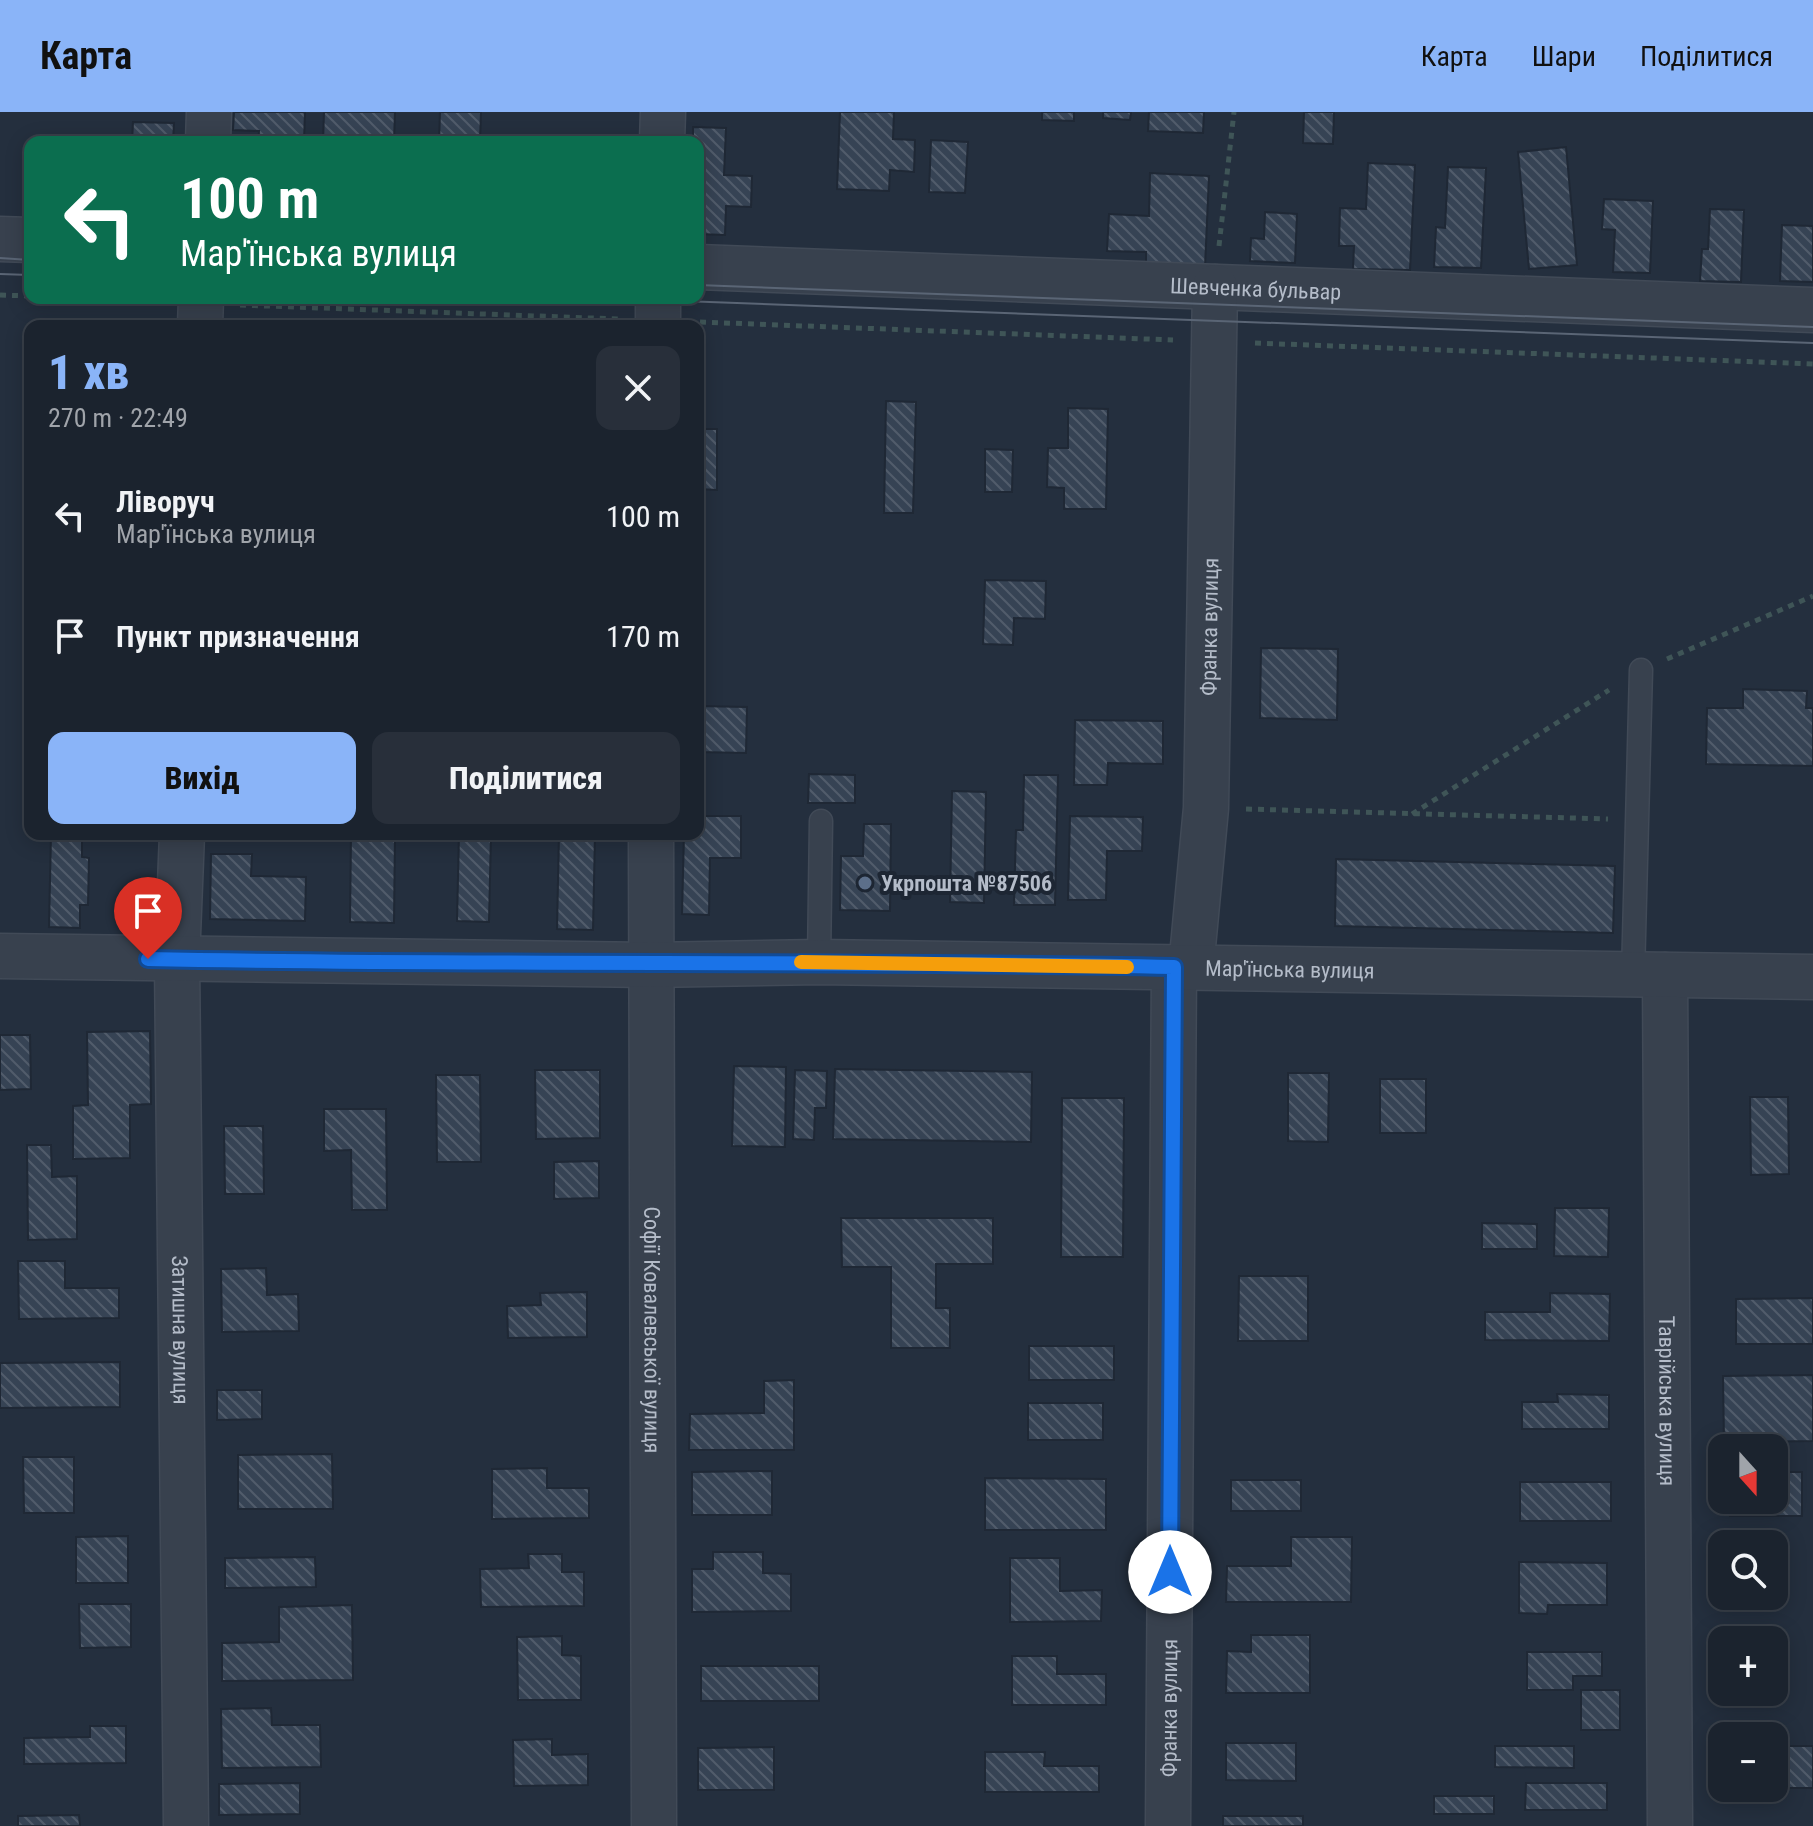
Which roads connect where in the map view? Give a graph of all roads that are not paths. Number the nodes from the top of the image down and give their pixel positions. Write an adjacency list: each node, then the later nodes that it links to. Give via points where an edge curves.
1 (209, 112): 3 (street)
2 (663, 112): 4 (street)
3 (208, 136)
4 (662, 136)
5 (0, 239): 6 (street)
6 (24, 240)
7 (704, 267): 8 (street, Шевченка бульвар)
8 (1215, 287): 9 (street, Шевченка бульвар); 18 (street, Франка вулиця, via 1206,808)
9 (1813, 310)
10 (1641, 670): 19 (lane, via 1637,819)
11 (821, 821): 16 (lane)
12 (182, 840): 15 (street, Затишна вулиця)
13 (651, 840): 17 (street, Софії Ковалевської вулиця)
14 (0, 956): 15 (street, Мар'їнська вулиця)
15 (177, 960): 17 (street, Мар'їнська вулиця); 21 (street, Затишна вулиця)
16 (819, 962): 17 (street, Мар'їнська вулиця); 18 (street, Мар'їнська вулиця)
17 (650, 965): 22 (street, Софії Ковалевської вулиця)
18 (1182, 968): 19 (street, Мар'їнська вулиця); 23 (street, Франка вулиця)
19 (1649, 975): 20 (street, Мар'їнська вулиця); 24 (street, Таврійська вулиця)
20 (1813, 977)
21 (186, 1826)
22 (654, 1826)
23 (1168, 1826)
24 (1670, 1826)

